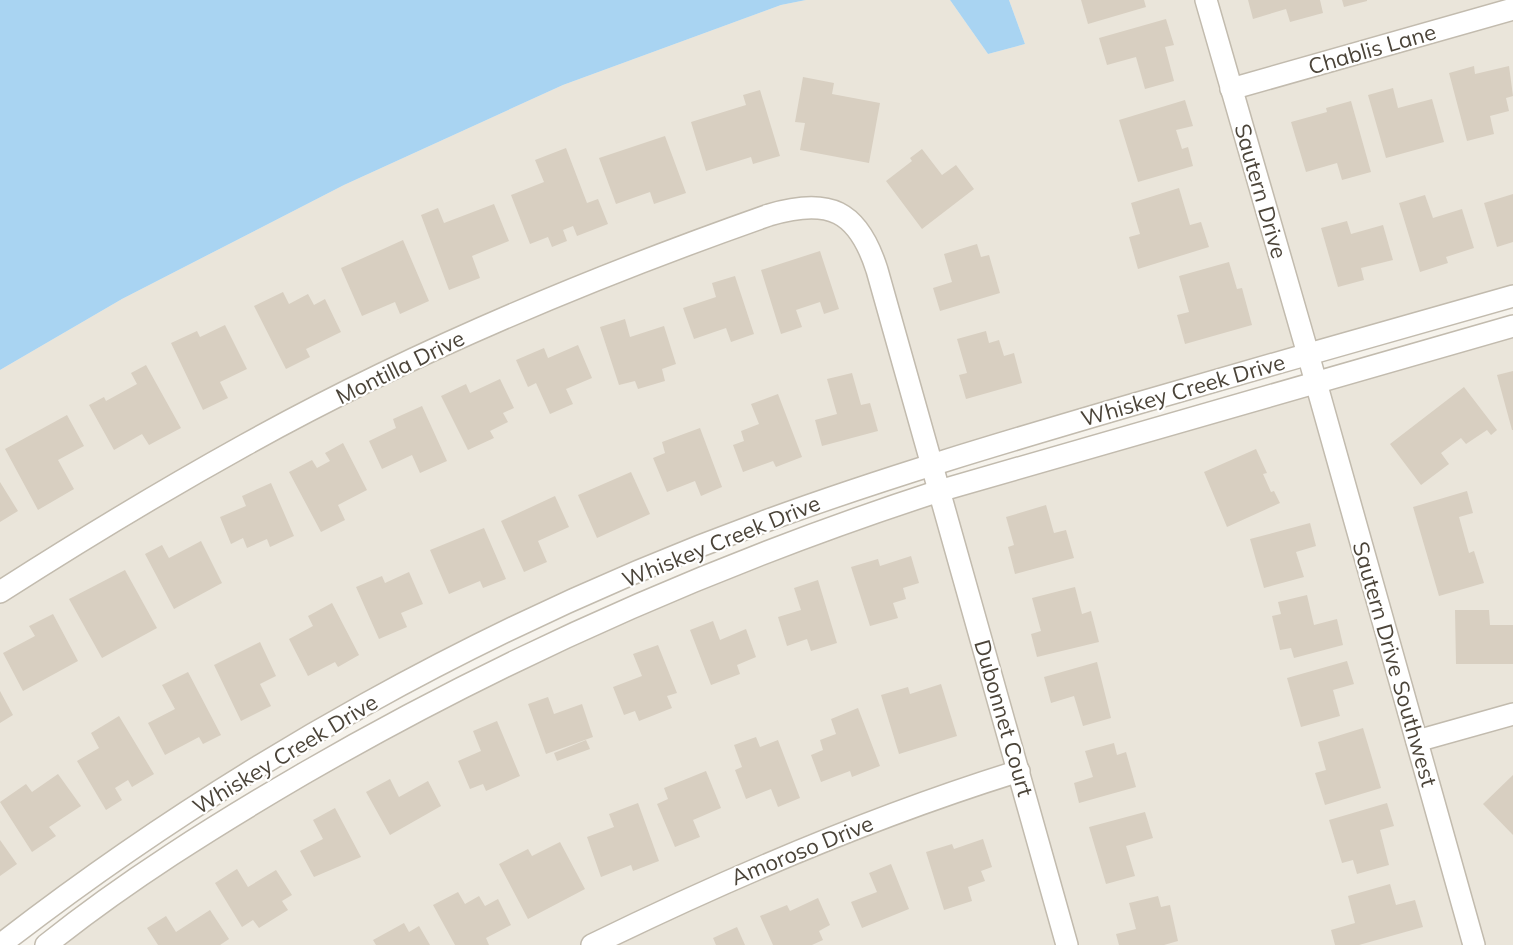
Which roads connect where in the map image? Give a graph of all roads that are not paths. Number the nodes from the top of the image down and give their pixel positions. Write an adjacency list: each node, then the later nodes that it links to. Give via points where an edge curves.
1 (1206, 0): 3 (street, Sautern Drive)
2 (1513, 9): 3 (street, Chablis Lane)
3 (1231, 88): 7 (street, Sautern Drive)
4 (827, 210): 9 (street, Dubonnet Court, via 839,213 858,228 870,248); 11 (street, Montilla Drive, via 790,209 694,242 450,342 247,444 105,525)
5 (1513, 296): 7 (street, Whiskey Creek Drive)
6 (1513, 326): 8 (street, Whiskey Creek Drive)
7 (1308, 354): 8 (street, Sautern Drive); 9 (street, Whiskey Creek Drive)
8 (1316, 382): 10 (street, Whiskey Creek Drive); 15 (street, Sautern Drive Southwest)
9 (932, 463): 10 (street, Dubonnet Court); 12 (street, Whiskey Creek Drive, via 760,523 661,563 568,604)
10 (939, 491): 14 (street, Whiskey Creek Drive, via 770,550 635,605); 16 (street, Dubonnet Court)
11 (0, 592)
12 (391, 692): 14 (street); 17 (street, Whiskey Creek Drive, via 240,778 133,847)
13 (1513, 714): 15 (street)
14 (405, 716): 18 (street, Whiskey Creek Drive, via 248,806 134,880)
15 (1416, 741): 21 (street, Sautern Drive Southwest)
16 (1019, 771): 19 (street, Amoroso Drive, via 896,811 807,846); 20 (street, Dubonnet Court)
17 (0, 945)
18 (46, 945)
19 (592, 945)
20 (1067, 945)
21 (1474, 945)

